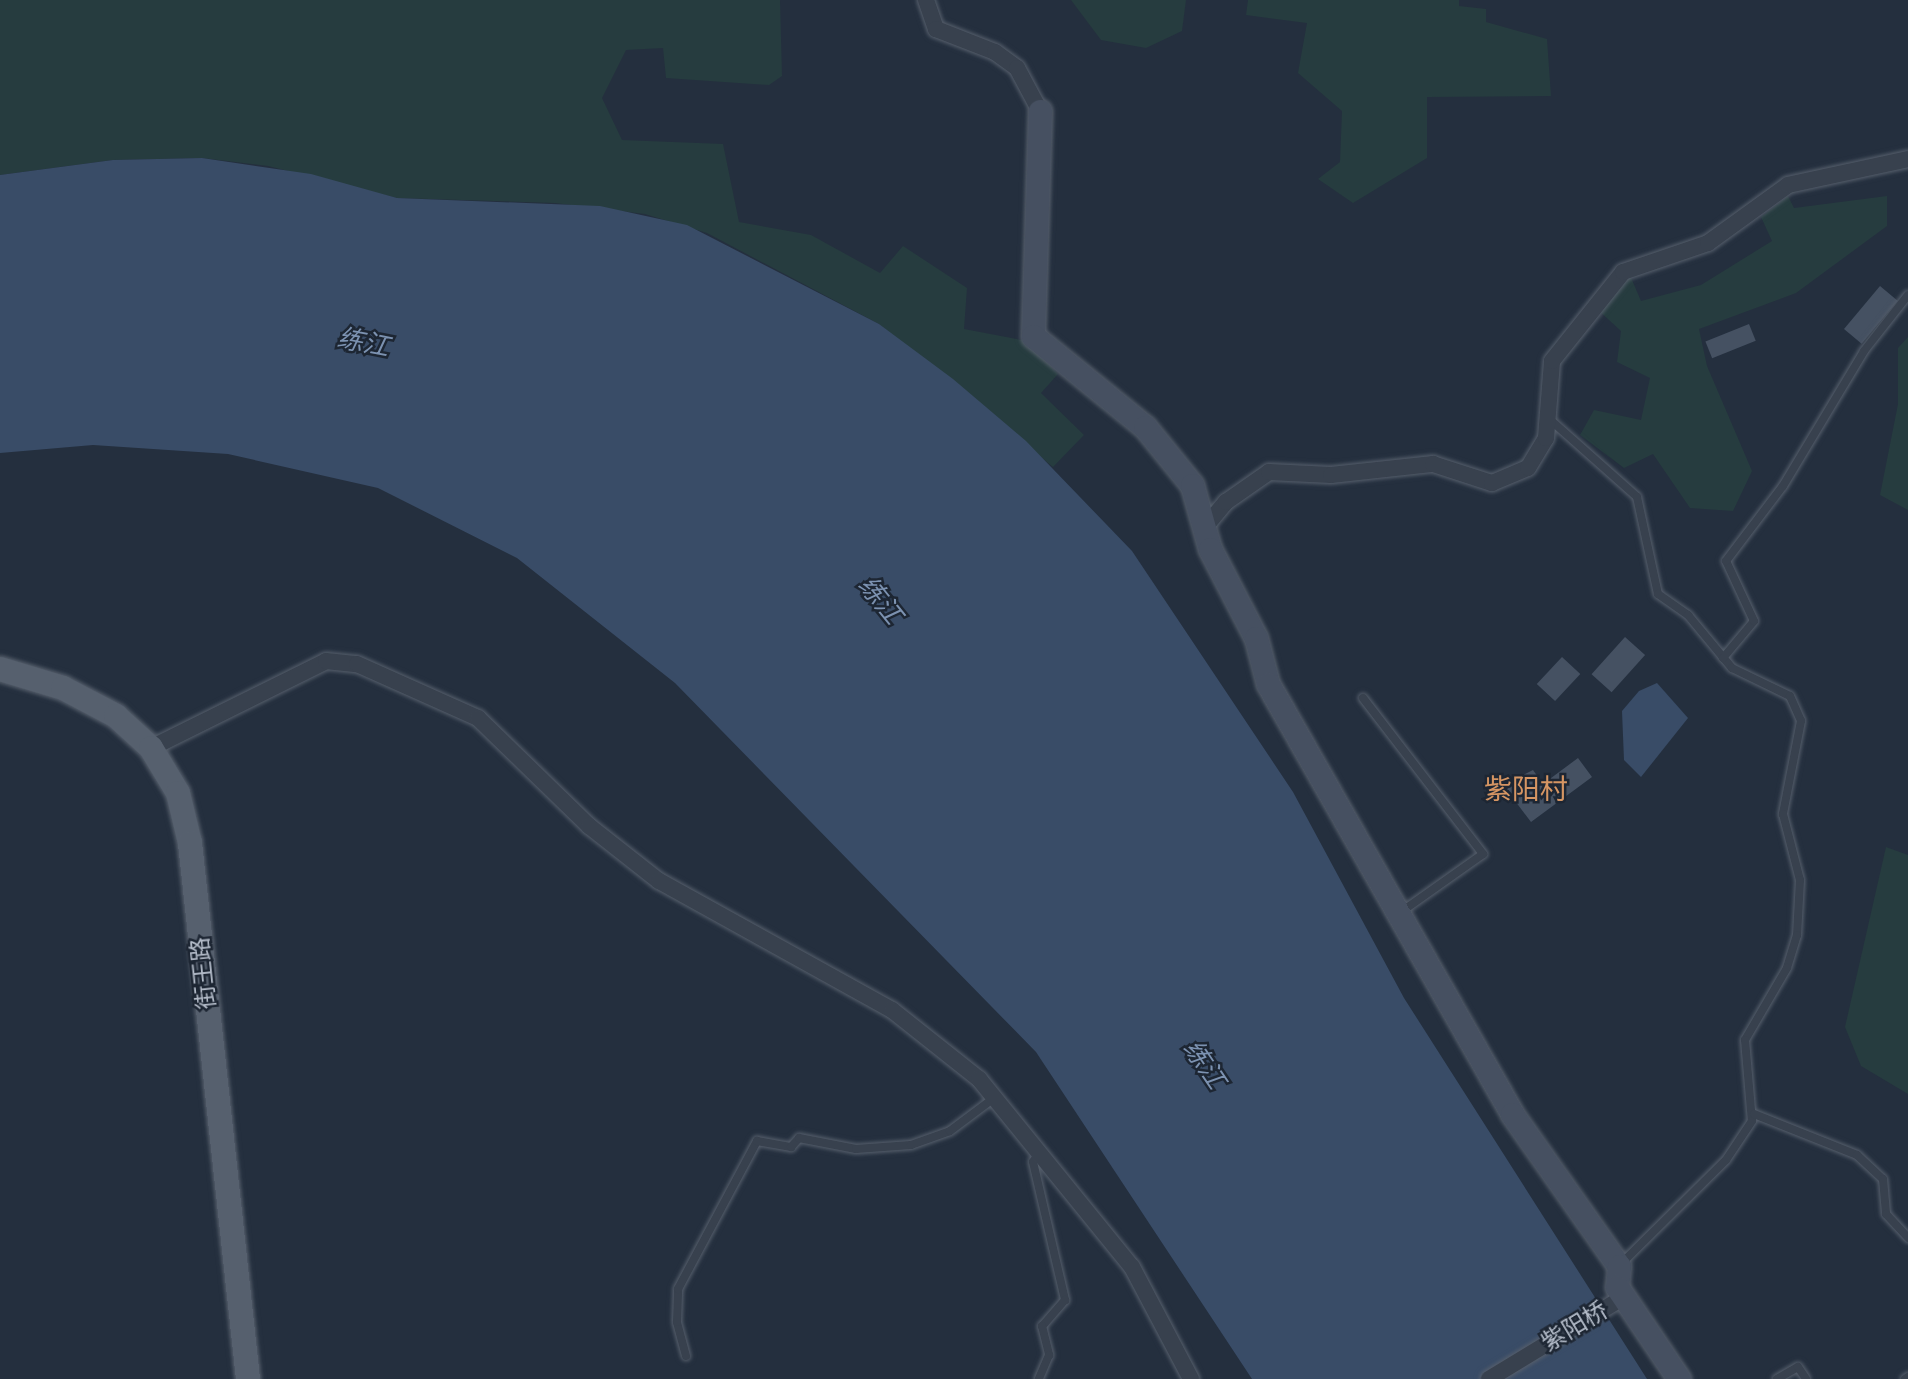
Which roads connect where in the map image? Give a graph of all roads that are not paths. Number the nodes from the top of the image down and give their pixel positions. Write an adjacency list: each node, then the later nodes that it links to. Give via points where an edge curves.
1 (926, 0): 2 (street, via 936,29 995,52 1017,68)
2 (1040, 111): 6 (street, via 1033,336 1162,445 1192,485)
3 (1908, 159): 5 (street, via 1788,185 1709,243 1623,272 1556,355)
4 (1908, 295): 7 (lane, via 1864,351 1783,486 1726,561 1754,621)
5 (1547, 416): 6 (street, via 1537,457 1498,481 1471,480 1433,464 1331,474 1269,472 1226,502); 7 (lane, via 1637,497 1658,594 1688,615)
6 (1205, 527): 11 (street, via 1256,638 1268,684)
7 (1723, 658): 13 (lane, via 1790,696 1801,721 1783,814 1800,880 1797,935 1787,968 1745,1040)
8 (0, 669): 10 (main road, 街王路, via 63,688 116,716)
9 (1363, 698): 11 (lane, via 1483,853)
10 (151, 748): 12 (street, via 315,663 347,661 424,690 495,729 590,826 659,881 891,1010); 19 (main road, 街王路, via 178,793 190,843)
11 (1399, 914): 16 (street, via 1512,1114)
12 (994, 1098): 14 (street); 18 (lane, via 950,1131 911,1145 856,1149 799,1138 790,1147 757,1141 678,1289 677,1322)
13 (1754, 1114): 15 (lane, via 1857,1156 1883,1179 1886,1214); 16 (lane, via 1726,1160)
14 (1038, 1154): 20 (lane, via 1033,1161 1065,1300 1042,1326 1049,1355); 21 (street, via 1132,1267)
15 (1908, 1238)
16 (1619, 1266): 17 (street, via 1617,1287)
17 (1624, 1297): 22 (street, 紫阳桥); 23 (street)
18 (686, 1356)
19 (248, 1379)
20 (1039, 1379)
21 (1191, 1379)
22 (1489, 1379)
23 (1679, 1379)
24 (1777, 1379): 25 (lane, via 1798,1367)
25 (1806, 1379)

